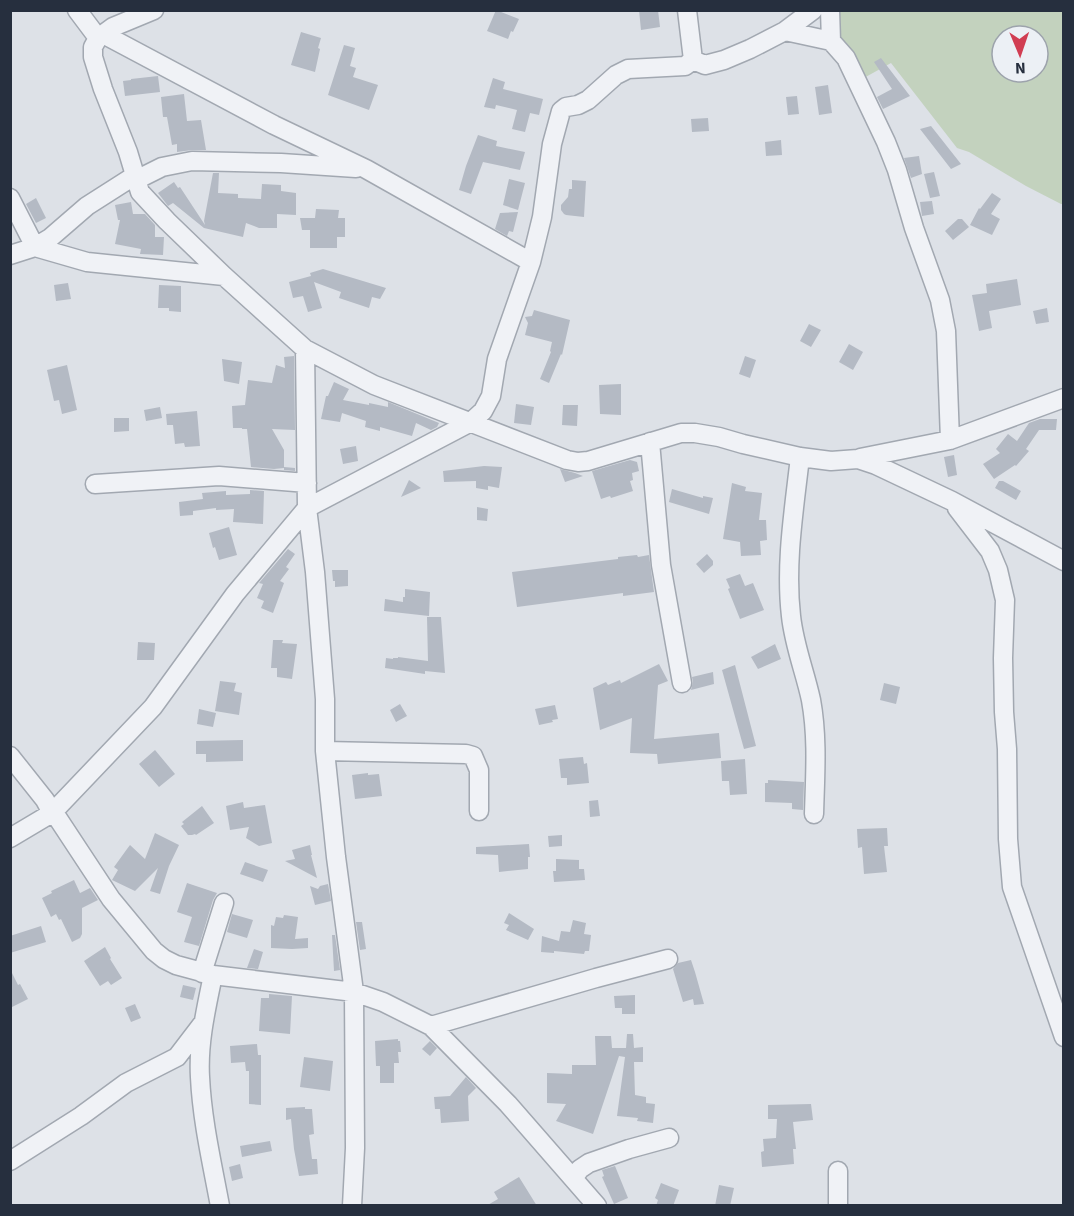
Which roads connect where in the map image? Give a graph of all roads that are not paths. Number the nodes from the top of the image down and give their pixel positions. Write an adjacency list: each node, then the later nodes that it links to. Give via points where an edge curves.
1 (77, 10): 7 (street)
2 (154, 10): 7 (street)
3 (687, 10): 9 (street)
4 (813, 10): 6 (street)
5 (830, 10): 8 (street)
6 (785, 31): 8 (street); 9 (street, via 724,60 705,64)
7 (101, 36): 10 (street); 11 (street, via 93,47 93,57)
8 (831, 41): 20 (street, via 846,58 886,142 940,300 946,331)
9 (693, 60): 15 (street, via 685,66 628,69 588,100 561,111)
10 (366, 169): 11 (street, via 192,162 162,167); 15 (street)
11 (135, 178): 13 (street, via 87,206); 16 (street, via 140,192)
12 (10, 198): 13 (street)
13 (35, 248): 14 (street); 16 (street, via 87,262)
14 (10, 255)
15 (531, 262): 19 (street, via 497,359 491,396)
16 (224, 276): 17 (street)
17 (304, 348): 19 (street, via 374,385); 24 (street); 27 (street)
18 (1064, 398): 20 (street)
19 (471, 422): 21 (street, via 578,462); 27 (street)
20 (950, 440): 23 (street)
21 (650, 442): 22 (street, via 681,433 694,434); 29 (street, via 661,565)
22 (800, 457): 23 (street); 34 (street, via 790,550 790,600 811,702 816,751)
23 (858, 459): 26 (street)
24 (307, 483): 25 (street, via 219,476); 27 (street)
25 (95, 484)
26 (952, 501): 28 (street); 42 (street, via 990,551 1005,600 1004,712 1012,887)
27 (307, 508): 30 (street, via 325,699); 33 (street, via 236,594 153,707)
28 (1064, 561)
29 (682, 683)
30 (325, 751): 32 (street, via 473,756 479,770); 39 (street)
31 (10, 756): 33 (street)
32 (478, 811)
33 (53, 812): 35 (street); 38 (street, via 111,898 154,951 176,965)
34 (814, 814)
35 (10, 838)
36 (224, 903): 38 (street)
37 (668, 959): 41 (street)
38 (207, 974): 39 (street); 40 (street)
39 (354, 992): 41 (street); 48 (street)
40 (203, 1023): 44 (street, via 177,1057 126,1083); 47 (street, via 200,1076)
41 (431, 1026): 46 (street)
42 (1064, 1037)
43 (669, 1138): 46 (street, via 589,1163)
44 (10, 1161)
45 (838, 1171): 50 (street)
46 (574, 1178): 49 (street)
47 (220, 1206)
48 (352, 1206)
49 (597, 1206)
50 (838, 1206)

